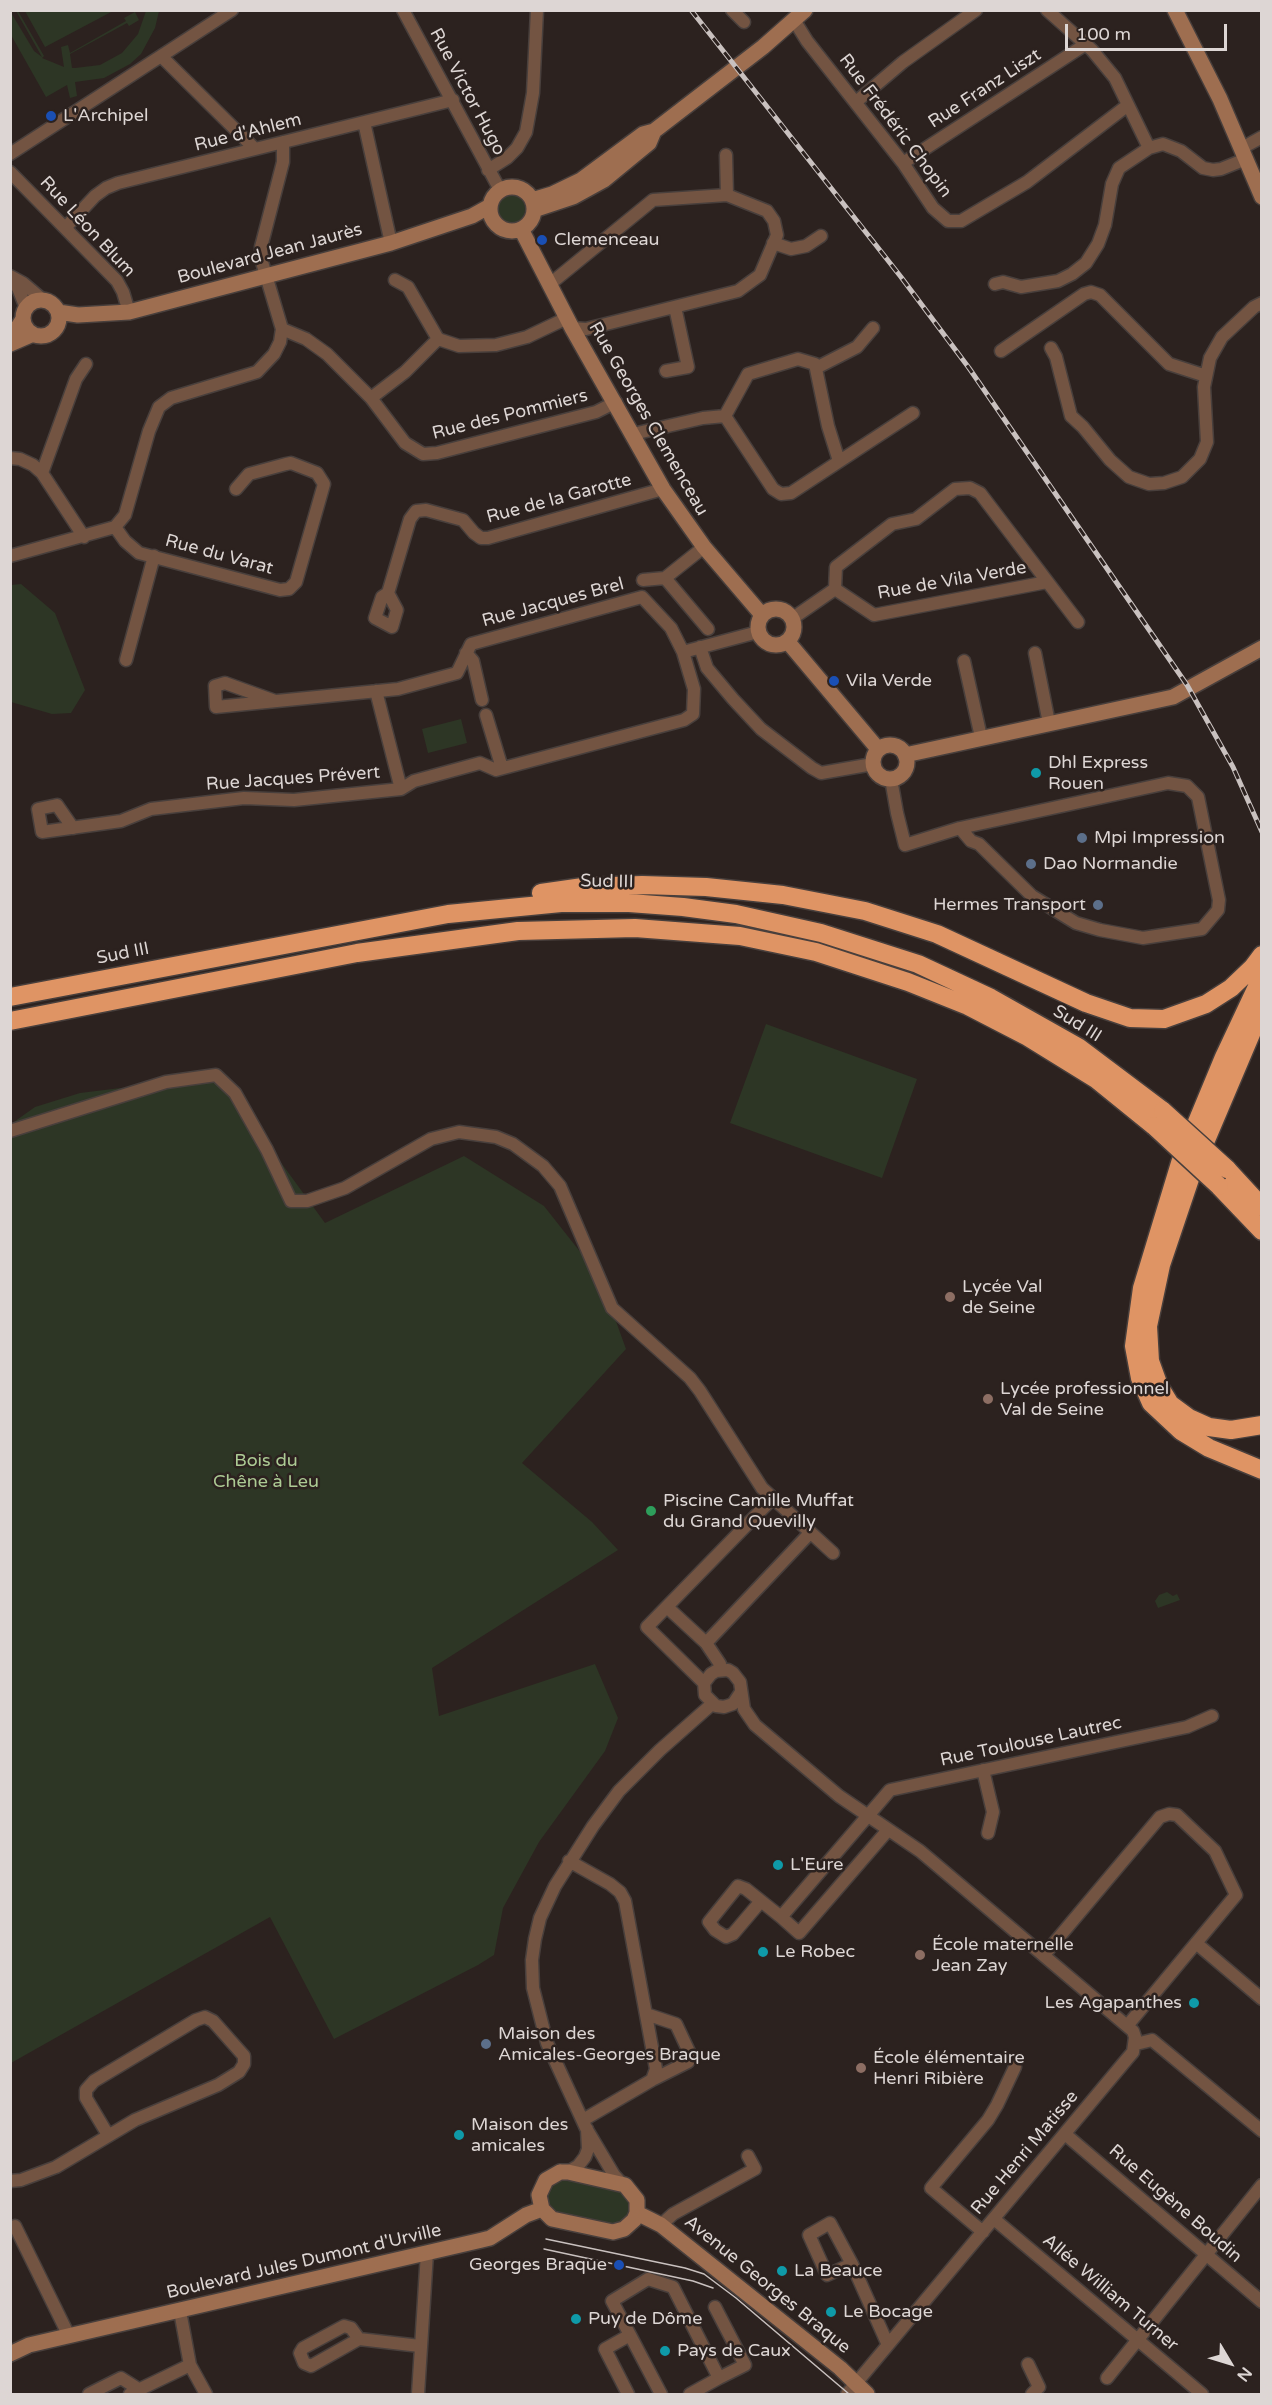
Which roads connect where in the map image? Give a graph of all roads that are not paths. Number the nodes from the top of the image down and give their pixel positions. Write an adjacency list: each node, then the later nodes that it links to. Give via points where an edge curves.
1 (232, 10): 11 (street)
2 (537, 10): 24 (street, via 533,93 525,132 512,153)
3 (732, 10): 9 (street)
4 (976, 10): 13 (street, via 903,62)
5 (1047, 10): 10 (street)
6 (1175, 10): 20 (street)
7 (403, 11): 12 (street, Rue Victor Hugo)
8 (800, 15): 13 (street, Rue Frédéric Chopin, via 807,41); 29 (street, via 654,131 643,134 582,180)
9 (744, 22)
10 (1086, 45): 14 (street, via 1115,78); 23 (street, Rue Franz Liszt)
11 (160, 56): 19 (street); 21 (street)
12 (453, 100): 15 (street, Rue d'Ahlem); 24 (street, Rue Victor Hugo)
13 (856, 102): 23 (street, Rue Frédéric Chopin)
14 (1128, 105): 18 (street); 23 (street, Rue Frédéric Chopin, via 1028,182 961,221 948,221 933,208)
15 (363, 122): 17 (street, Rue d'Ahlem); 36 (street)
16 (1262, 137): 20 (street)
17 (283, 142): 19 (street, Rue d'Ahlem); 38 (street, via 283,162 261,247)
18 (1149, 148): 20 (street, via 1163,144 1212,170 1221,169); 42 (street, via 1119,168 1105,225 1086,263 1058,281 1021,287)
19 (255, 149): 32 (street, Rue d'Ahlem, via 106,188)
20 (1244, 153): 28 (street)
21 (10, 154)
22 (726, 155): 27 (street)
23 (903, 163)
24 (488, 170): 26 (street, Rue Victor Hugo)
25 (10, 172): 32 (street, Rue Léon Blum)
26 (500, 190): 29 (street, via 518,188); 30 (street)
27 (727, 195): 37 (street, via 767,211 777,235); 41 (street, via 653,200)
28 (1262, 197)
29 (533, 205): 33 (street, via 527,224)
30 (490, 206): 31 (street); 34 (street, Boulevard Jean Jaurès)
31 (496, 224): 33 (street, via 508,230); 34 (street, Boulevard Jean Jaurès)
32 (66, 227): 47 (street, Rue Léon Blum, via 117,281)
33 (521, 229): 41 (street, Rue Georges Clemenceau)
34 (426, 232): 36 (street, Boulevard Jean Jaurès)
35 (821, 236): 37 (street, via 806,246 791,249)
36 (391, 243): 38 (street, Boulevard Jean Jaurès)
37 (773, 243): 45 (street, via 752,283 738,291)
38 (267, 275): 47 (street, Boulevard Jean Jaurès); 52 (street)
39 (10, 277): 43 (street); 48 (street, via 18,288)
40 (395, 280): 55 (street, via 408,287)
41 (550, 284): 49 (street, Rue Georges Clemenceau)
42 (995, 284)
43 (43, 300): 46 (street); 48 (street, via 36,300)
44 (1262, 303): 62 (street, via 1222,337 1210,358)
45 (675, 307): 49 (street, via 586,329); 61 (street, via 688,367)
46 (58, 312): 47 (street, Boulevard Jean Jaurès); 51 (street)
47 (127, 312): 51 (street, Boulevard Jean Jaurès, via 102,321)
48 (24, 314): 53 (street, via 18,327); 54 (street, via 26,328)
49 (569, 323): 55 (street, via 496,345 459,346); 64 (street, Rue Georges Clemenceau)
50 (873, 328): 60 (street, via 857,347)
51 (55, 329): 54 (street, via 45,335)
52 (282, 329): 63 (street, Rue des Pommiers, via 306,339); 73 (street, via 274,354 257,372 171,398 159,407 148,431 125,515)
53 (10, 332)
54 (33, 334): 56 (street)
55 (438, 339): 63 (street)
56 (10, 344)
57 (1051, 348): 62 (street, via 1071,416 1129,477 1149,483 1182,477 1200,459 1207,442)
58 (1001, 351): 62 (street, via 1091,292 1101,295 1169,364)
59 (86, 364): 70 (street, via 76,379)
60 (816, 368): 66 (street, via 816,364 798,359 748,374); 69 (street)
61 (666, 371)
62 (1206, 376)
63 (376, 394): 64 (street, Rue des Pommiers, via 405,443 417,452 430,454 596,412)
64 (616, 402): 67 (street, Rue Georges Clemenceau)
65 (913, 413): 69 (street)
66 (725, 416): 67 (street); 69 (street, via 773,489 781,494 790,493)
67 (633, 434): 72 (street, Rue Georges Clemenceau)
68 (10, 458): 70 (street, via 33,465)
69 (839, 461)
70 (42, 473): 74 (street)
71 (236, 489): 77 (street, Rue du Varat, via 249,474 291,463 317,473 324,484 296,582 289,589 280,590)
72 (663, 489): 75 (street, Rue Georges Clemenceau); 82 (street, Rue de la Garotte, via 488,538 474,533 463,520 416,511 410,519)
73 (114, 527): 74 (street); 77 (street, Rue du Varat, via 140,553)
74 (84, 537): 76 (street)
75 (704, 547): 78 (street); 83 (street, Rue Georges Clemenceau)
76 (10, 556)
77 (154, 556): 94 (street)
78 (665, 578): 79 (street); 86 (street)
79 (644, 580)
80 (1047, 582): 81 (street, Rue de Vila Verde, via 874,615); 81 (street, Rue de Vila Verde, via 980,494 970,488 955,489 916,519 892,524 836,567); 85 (street, Rue de Vila Verde)
81 (835, 589): 84 (street)
82 (388, 593)
83 (762, 615): 84 (street, via 775,609); 87 (street)
84 (792, 618): 88 (street, via 794,633)
85 (1078, 622)
86 (708, 629)
87 (758, 632): 88 (street, via 772,646); 89 (street)
88 (788, 642): 102 (street)
89 (700, 647): 91 (street); 104 (street, via 707,668 733,699 762,729 812,768 821,773)
90 (1262, 648): 100 (street, via 1173,697)
91 (682, 652): 92 (street, Rue Jacques Brel, via 671,628 642,597 471,644); 105 (street, Rue Jacques Prévert, via 695,697 693,714 684,720)
92 (466, 653): 96 (street, Rue Jacques Brel, via 457,673); 97 (street, via 473,662)
93 (1035, 653): 100 (street)
94 (126, 660)
95 (964, 661): 101 (street)
96 (376, 691): 98 (street, Rue Jacques Brel); 107 (street)
97 (482, 700)
98 (275, 701)
99 (486, 716): 105 (street)
100 (1049, 723): 101 (street)
101 (981, 737): 103 (street)
102 (878, 749): 103 (street, via 893,745); 104 (street)
103 (906, 755): 106 (street, via 904,770)
104 (873, 765): 106 (street, via 881,776)
105 (502, 768): 107 (street, Rue Jacques Prévert, via 496,770 480,764 414,781)
106 (891, 779): 109 (street, via 905,845)
107 (401, 789): 108 (street, Rue Jacques Prévert, via 294,800 244,798 151,809 121,821)
108 (73, 828)
109 (960, 828): 109 (street, via 1032,896 1076,923 1143,938 1202,929 1218,910 1198,796 1187,786 1168,783)
110 (402, 921): 111 (highway, via 499,899 583,887 706,887 783,895 865,911 937,934 1086,1003 1130,1018 1164,1019 1206,1004 1231,988); 113 (highway, Sud III); 116 (highway, Sud III, via 509,907 629,903 736,914 821,933 918,964 991,998 1078,1047)
111 (1262, 955)
112 (1262, 976): 121 (highway, via 1180,1163 1142,1288 1134,1346 1140,1378 1151,1403 1181,1431 1209,1448)
113 (10, 997)
114 (1262, 1008): 120 (highway, via 1192,1173 1161,1265 1148,1326 1150,1361 1170,1404 1209,1427 1231,1430)
115 (10, 1021): 116 (highway, Sud III, via 357,953 518,930 635,928 740,936 816,952 968,1006 1028,1037)
116 (1158, 1118): 118 (highway, bridge, via 1227,1169); 119 (highway, bridge)
117 (10, 1131): 122 (street, via 166,1082 216,1075 235,1093 291,1201 308,1201 345,1188 432,1139 450,1134 496,1137 513,1144 543,1166 560,1186 612,1308 690,1378 762,1488)
118 (1262, 1207)
119 (1262, 1231)
120 (1262, 1425)
121 (1262, 1470)
122 (773, 1498): 123 (street); 125 (street)
123 (810, 1533): 124 (street); 126 (street)
124 (833, 1553)
125 (667, 1607): 126 (street); 128 (street, via 647,1628)
126 (706, 1643): 127 (street)
127 (720, 1670): 128 (street); 129 (street, via 737,1677)
128 (704, 1683): 130 (street, via 705,1695)
129 (741, 1692): 130 (street, via 733,1704); 132 (street, via 744,1709)
130 (718, 1706): 132 (street); 137 (street, via 660,1750 619,1791)
131 (1212, 1716): 133 (street, Rue Toulouse Lautrec, via 1187,1727)
132 (755, 1725): 134 (street)
133 (983, 1770): 134 (street, Rue Toulouse Lautrec, via 890,1790); 136 (street, via 993,1812)
134 (868, 1816): 135 (street); 139 (street, Rue Toulouse Lautrec)
135 (888, 1830): 139 (street, via 799,1933); 141 (street, via 920,1851)
136 (988, 1833)
137 (569, 1861): 143 (street, via 620,1892 625,1901); 148 (street, via 540,1918 532,1979 547,2043)
138 (761, 1901): 139 (street)
139 (781, 1917)
140 (1196, 1943): 141 (street, via 1236,1895 1215,1851 1177,1815 1169,1814 1160,1818); 142 (street); 144 (street)
141 (1044, 1955): 144 (street)
142 (1262, 1999)
143 (646, 2014): 147 (street, via 656,2069); 147 (street, via 676,2024 691,2055 688,2062)
144 (1127, 2026): 145 (street, via 1133,2031)
145 (1136, 2044): 149 (street, via 1152,2040); 150 (street, Rue Henri Matisse)
146 (1015, 2067): 162 (street, via 988,2120 932,2187)
147 (652, 2080): 148 (street)
148 (585, 2124): 153 (street, via 588,2149 578,2166); 155 (street)
149 (1262, 2131)
150 (1065, 2134): 159 (street, Rue Henri Matisse); 164 (street, Rue Eugène Boudin)
151 (108, 2135): 151 (street, via 86,2098 86,2090 94,2081 196,2020 205,2017 213,2021 244,2056 239,2072 218,2085); 154 (street, via 56,2167)
152 (748, 2156): 160 (street, via 755,2169 673,2214)
153 (568, 2172): 155 (street); 157 (street, via 551,2176 541,2186)
154 (10, 2181)
155 (622, 2184): 158 (street, via 633,2193)
156 (1262, 2185): 164 (street)
157 (542, 2209): 158 (street, via 559,2222 613,2232 628,2226); 163 (street, Boulevard Jules Dumont d'Urville, via 490,2238)
158 (637, 2213): 160 (street, Avenue Georges Braque)
159 (994, 2219): 162 (street, Rue Henri Matisse); 172 (street, Allée William Turner)
160 (661, 2225): 180 (street, Avenue Georges Braque, via 840,2368)
161 (10, 2228): 169 (street, via 15,2226)
162 (983, 2232): 173 (street, Rue Henri Matisse)
163 (427, 2253): 168 (street, Boulevard Jules Dumont d'Urville); 174 (street)
164 (1205, 2254): 166 (street, Rue Eugène Boudin); 172 (street)
165 (852, 2264): 173 (street)
166 (1262, 2302)
167 (715, 2307): 178 (street, via 745,2365)
168 (180, 2311): 169 (street, Boulevard Jules Dumont d'Urville); 177 (street)
169 (69, 2336): 175 (street, Boulevard Jules Dumont d'Urville, via 29,2345)
170 (630, 2336): 178 (street, via 612,2301 648,2279 674,2287); 185 (street, via 604,2349); 186 (street)
171 (359, 2339): 174 (street)
172 (1137, 2339): 179 (street); 189 (street, Allée William Turner)
173 (888, 2345): 180 (street, Rue Henri Matisse)
174 (420, 2346): 184 (street)
175 (10, 2354)
176 (1028, 2364): 188 (street, via 1039,2386)
177 (190, 2365): 181 (street); 183 (street)
178 (719, 2378): 187 (street)
179 (1107, 2378)
180 (857, 2391)
181 (135, 2392): 182 (street, via 121,2378)
182 (88, 2394)
183 (206, 2394)
184 (418, 2394)
185 (628, 2394)
186 (661, 2394)
187 (690, 2394)
188 (1032, 2394)
189 (1202, 2394)

